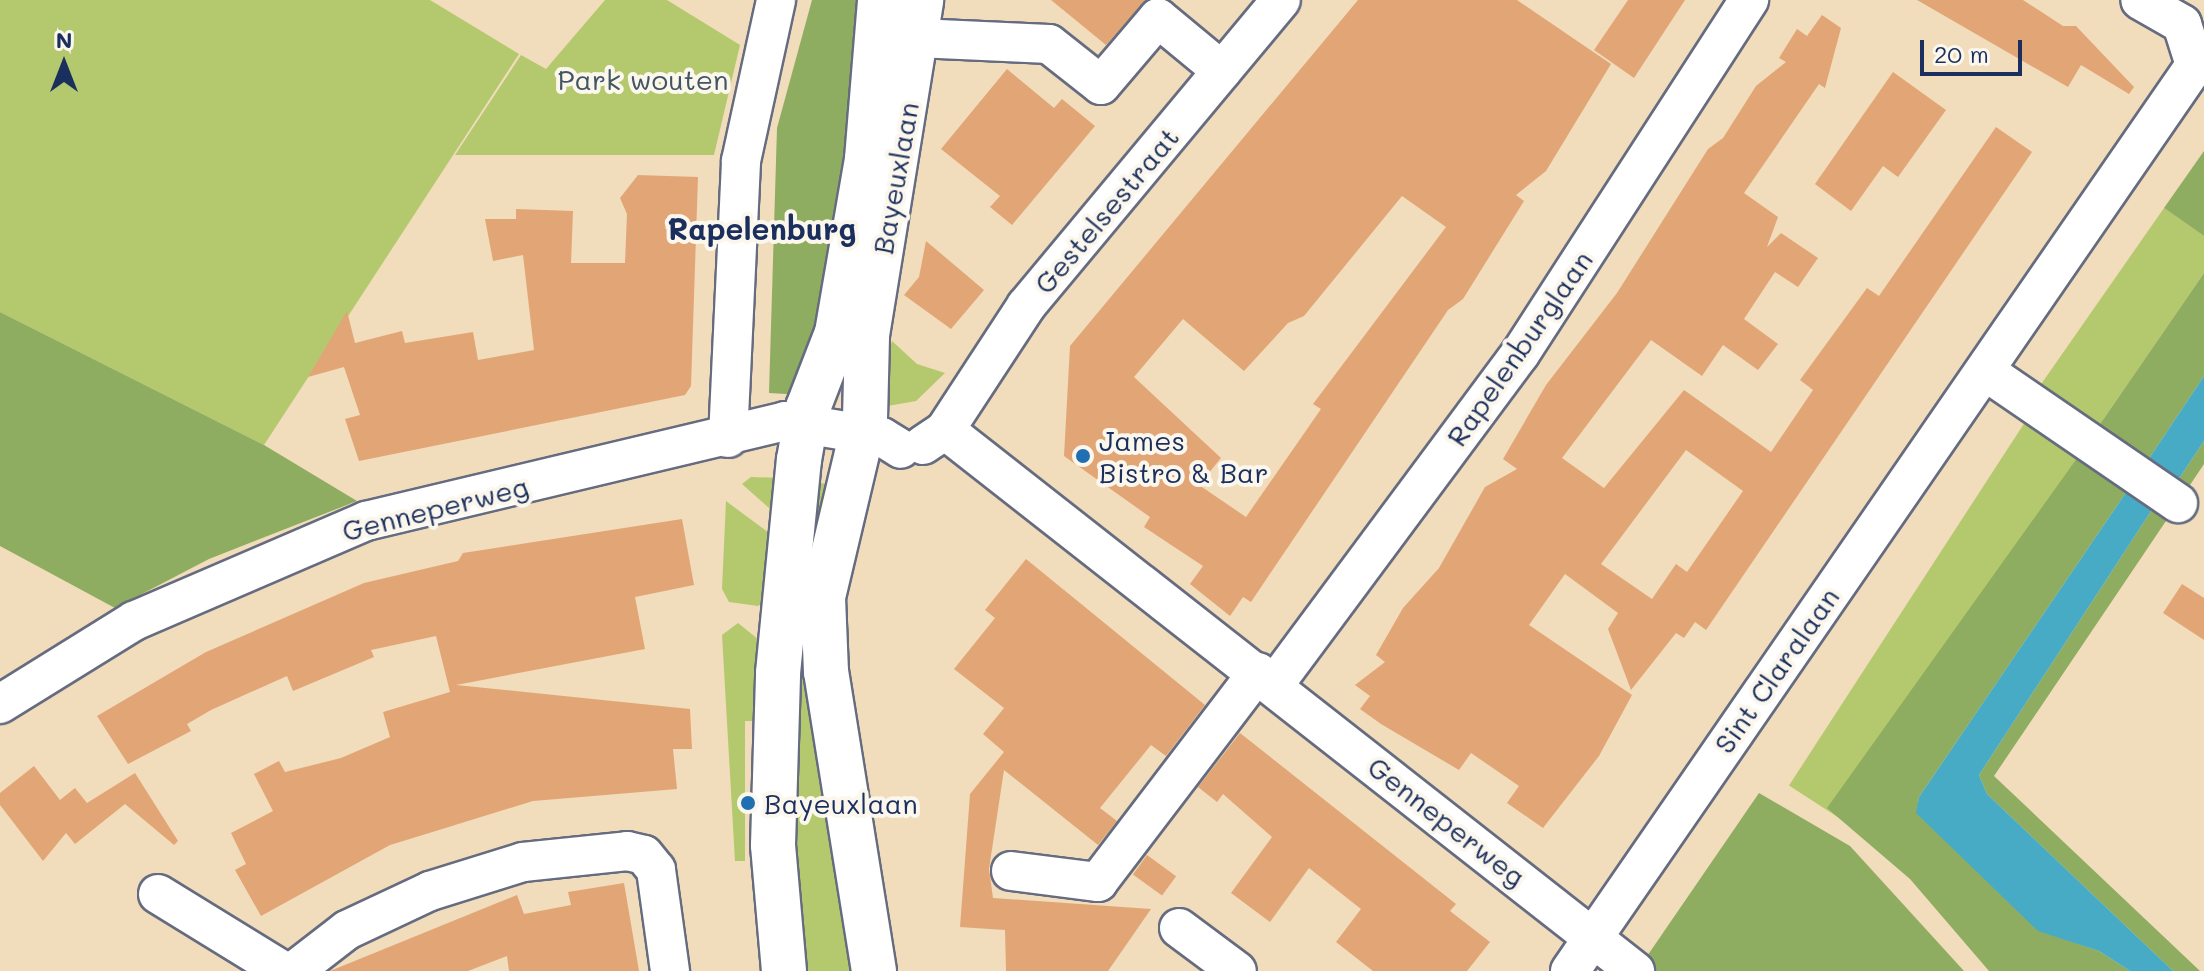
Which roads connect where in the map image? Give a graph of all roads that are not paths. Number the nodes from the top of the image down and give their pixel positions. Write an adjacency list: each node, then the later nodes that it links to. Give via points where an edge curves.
1 (776, 0): 10 (street, via 741,161)
2 (880, 0): 10 (main road, Bayeuxlaan, via 867,159 837,333)
3 (1281, 0): 7 (street, Gestelsestraat)
4 (1749, 0): 13 (street, Rapelenburglaan, via 1520,354)
5 (2140, 0): 8 (street, Sint Claralaan, via 2182,24 2195,65)
6 (919, 19): 7 (street, via 1049,44 1101,85 1158,18); 11 (main road, Bayeuxlaan, via 867,335)
7 (1222, 71): 9 (street, Gestelsestraat, via 1026,306)
8 (1985, 371): 12 (street); 18 (street, Sint Claralaan)
9 (945, 430): 11 (street); 13 (street, Genneperweg)
10 (775, 433): 11 (street, Genneperweg); 14 (street, Genneperweg, via 366,521 134,621); 22 (main road, Bayeuxlaan, via 778,673 773,883)
11 (874, 445): 23 (main road, Bayeuxlaan, via 828,552 823,622)
12 (2178, 503)
13 (1266, 679): 15 (street, via 1098,882); 18 (street, Genneperweg)
14 (0, 704)
15 (1011, 871)
16 (158, 894): 19 (street)
17 (1179, 928): 24 (street)
18 (1593, 936): 25 (street, Sint Claralaan); 26 (street, Genneperweg)
19 (283, 971)
20 (294, 971): 21 (street, via 347,930 430,891 523,862 627,851 644,855 656,870)
21 (670, 971)
22 (784, 971)
23 (874, 971)
24 (1237, 971)
25 (1570, 971)
26 (1635, 971)

